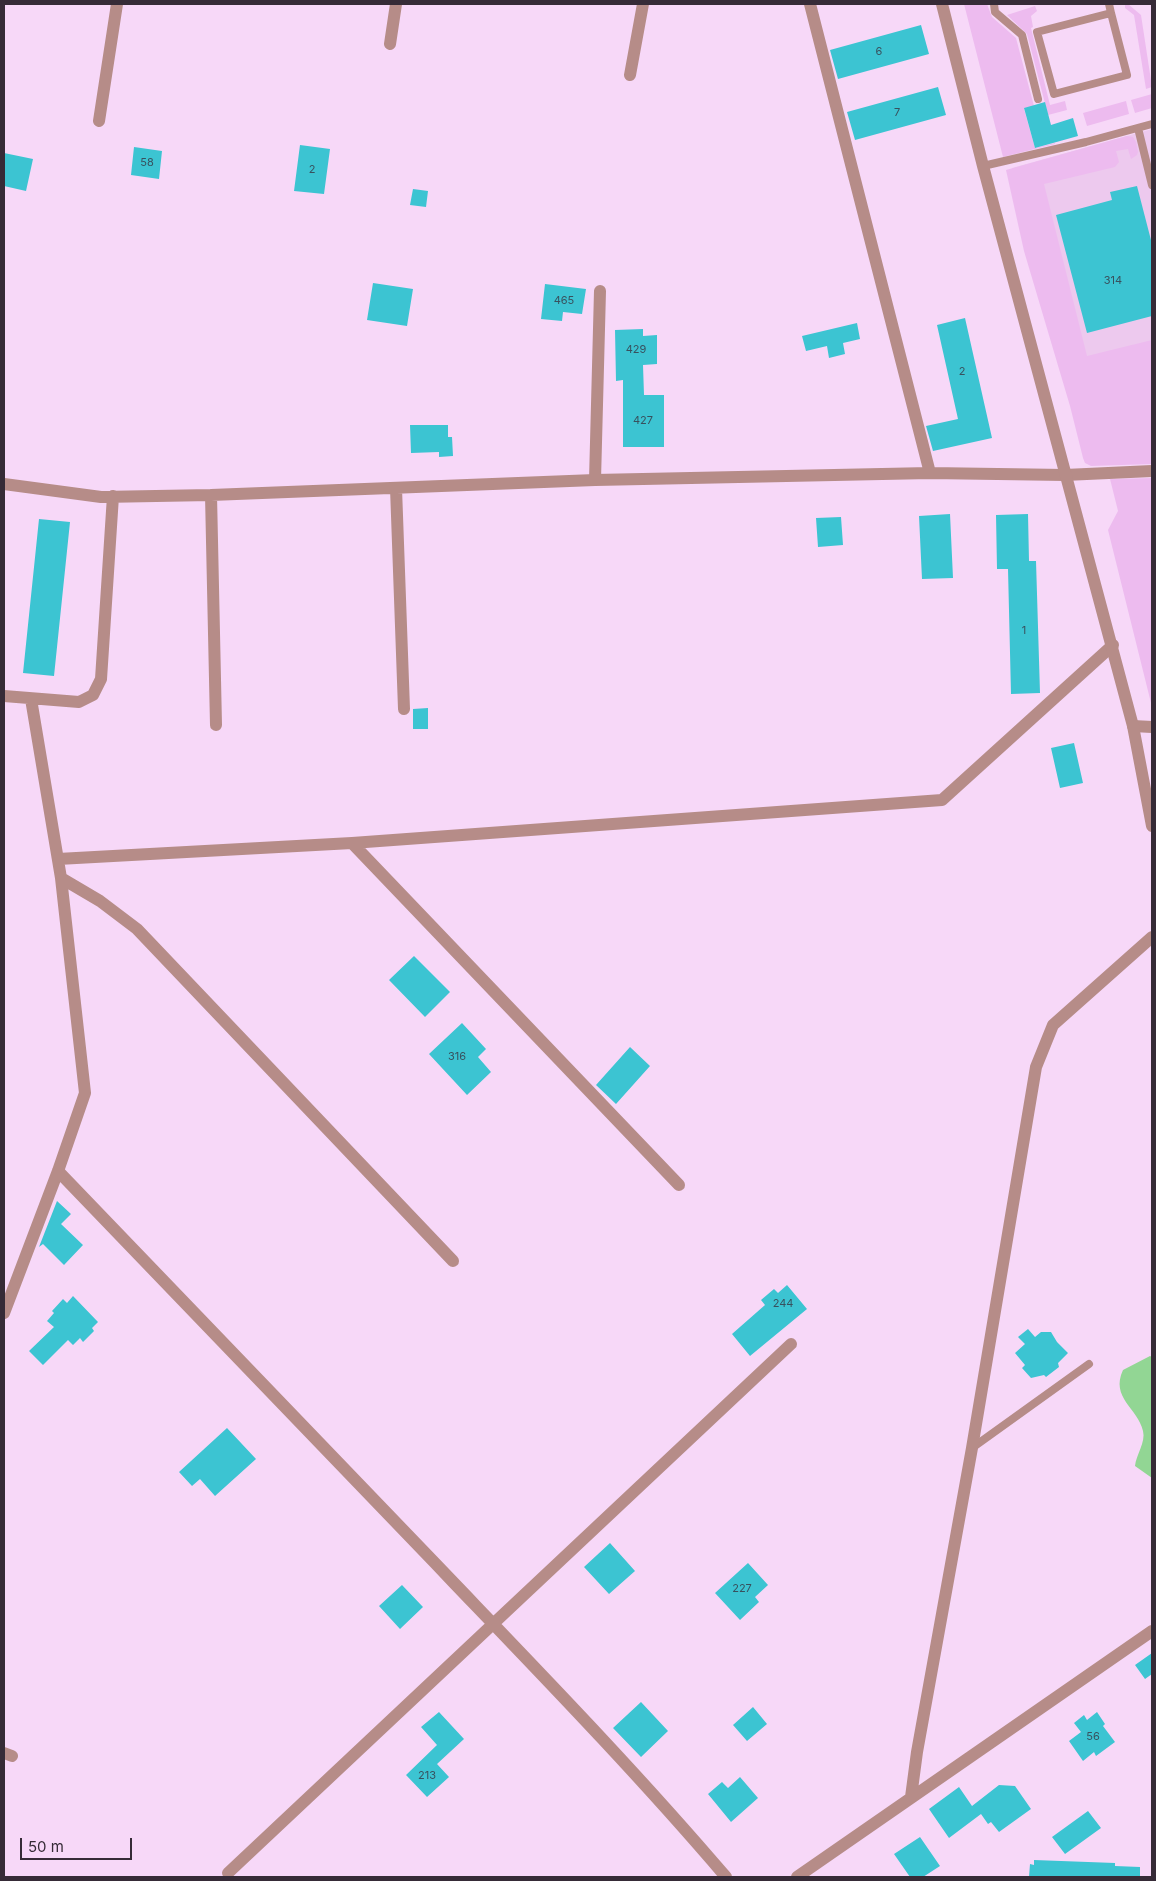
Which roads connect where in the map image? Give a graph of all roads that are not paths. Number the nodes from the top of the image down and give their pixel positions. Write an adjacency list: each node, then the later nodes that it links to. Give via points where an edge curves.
1 (117, 4): 12 (street)
2 (396, 4): 9 (street)
3 (643, 4): 10 (street)
4 (810, 4): 19 (street)
5 (942, 4): 15 (street)
6 (994, 4): 11 (lane, via 995,12 1022,35)
7 (1109, 4): 8 (lane)
8 (1111, 13): 8 (lane, via 1127,75 1054,94 1037,32)
9 (390, 44)
10 (630, 75)
11 (1038, 99)
12 (99, 121)
13 (1152, 124): 14 (lane)
14 (1138, 128): 15 (lane); 16 (lane)
15 (983, 166): 20 (street)
16 (1152, 185)
17 (600, 291): 21 (street)
18 (1152, 471): 20 (street)
19 (930, 473): 20 (street); 21 (street)
20 (1065, 475): 26 (street)
21 (594, 480): 23 (street)
22 (4, 484): 24 (street)
23 (396, 488): 25 (street); 29 (street)
24 (112, 496): 25 (street); 28 (street, via 101,679 93,695 79,702)
25 (211, 496): 30 (street)
26 (1112, 645): 31 (street); 34 (street, via 942,800)
27 (4, 696): 28 (street)
28 (31, 699): 35 (street)
29 (404, 709)
30 (216, 725)
31 (1133, 726): 32 (street); 33 (street)
32 (1152, 727)
33 (1152, 826)
34 (352, 843): 35 (street); 39 (street)
35 (58, 859): 36 (street)
36 (61, 878): 38 (street, via 85,1093); 40 (street, via 100,901 137,929)
37 (1152, 937): 44 (street, via 1053,1025 1036,1067)
38 (58, 1171): 41 (street); 45 (street)
39 (679, 1185)
40 (453, 1261)
41 (4, 1313)
42 (791, 1344): 45 (street)
43 (1089, 1364): 44 (lane)
44 (972, 1448): 47 (street)
45 (493, 1623): 48 (street); 49 (street, via 669,1811)
46 (1152, 1631): 47 (street)
47 (911, 1798): 50 (street)
48 (228, 1873)
49 (726, 1877)
50 (797, 1877)

